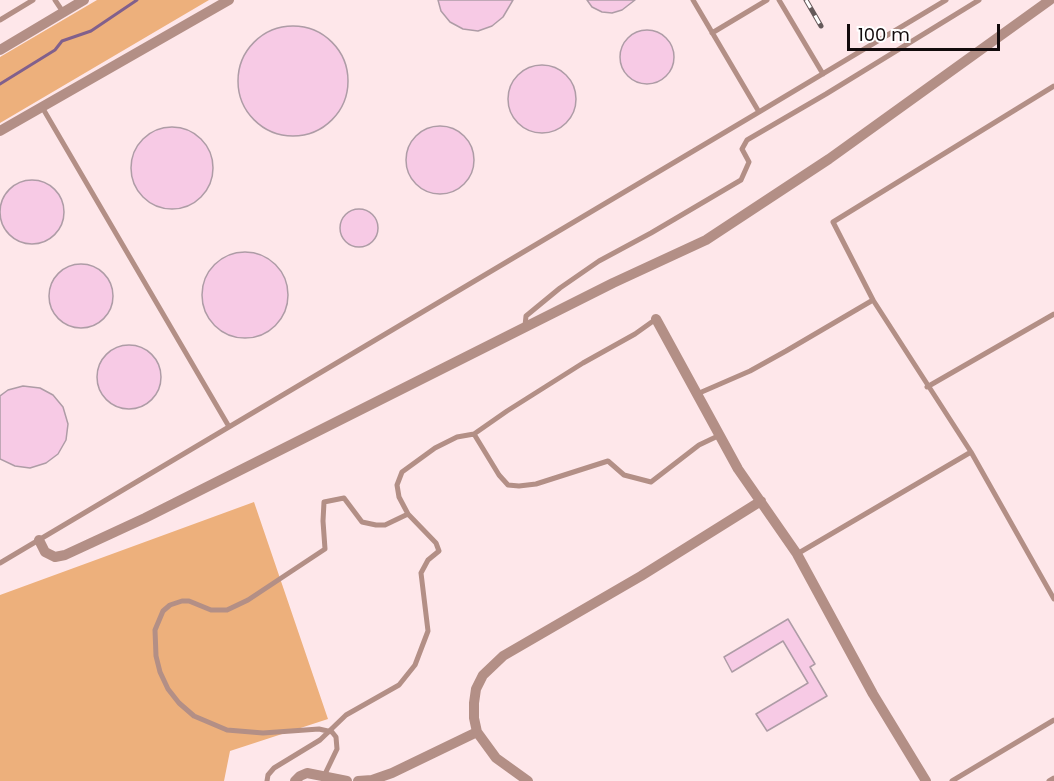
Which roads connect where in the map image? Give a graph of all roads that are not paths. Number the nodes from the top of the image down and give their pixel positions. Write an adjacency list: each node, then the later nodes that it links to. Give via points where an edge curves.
1 (33, 0): 12 (lane)
2 (55, 0): 11 (lane)
3 (84, 0): 11 (street)
4 (229, 0): 17 (street)
5 (693, 0): 13 (lane)
6 (768, 0): 13 (lane)
7 (779, 0): 15 (lane)
8 (946, 0): 15 (lane)
9 (978, 0): 23 (lane, via 747,140 742,149 749,162 741,180 599,261 526,316)
10 (1050, 0): 23 (street, via 829,159 706,240)
11 (63, 12): 14 (street)
12 (0, 20)
13 (712, 33): 18 (lane)
14 (0, 50)
15 (823, 74): 18 (lane)
16 (1054, 86): 20 (lane, via 833,222)
17 (42, 107): 19 (street); 26 (lane)
18 (759, 112): 26 (lane)
19 (0, 131)
20 (873, 300): 24 (lane); 25 (lane, via 768,361)
21 (1054, 314): 24 (lane)
22 (656, 319): 25 (street); 27 (lane)
23 (525, 327): 32 (street, via 65,555 55,557 45,552)
24 (927, 387): 29 (lane)
25 (697, 393): 28 (street)
26 (228, 425): 32 (lane)
27 (474, 434): 28 (lane, via 498,475 508,485 519,486 608,461 624,475 651,482 699,445); 31 (lane, via 435,448 402,472 399,497)
28 (720, 435): 30 (street)
29 (971, 453): 33 (lane); 35 (lane)
30 (761, 501): 33 (street); 38 (street, via 492,665 477,689)
31 (408, 514): 37 (lane, via 440,551 428,560 422,573 428,631 415,665 399,685 346,715); 37 (lane, via 376,525 362,522 344,498 324,502 325,549 227,610 211,610 189,601 176,602 158,620 154,644 160,672 168,689 194,716 245,733)
32 (39, 540): 34 (lane)
33 (797, 554): 47 (street, via 873,694)
34 (0, 563)
35 (1054, 599)
36 (1054, 720): 48 (lane)
37 (330, 731): 39 (lane, via 336,737 337,749); 42 (lane, via 274,768)
38 (477, 732): 41 (street); 46 (street, via 495,758)
39 (324, 776): 43 (street, via 307,773); 44 (street)
40 (1054, 778): 49 (lane)
41 (382, 779): 45 (street)
42 (267, 781)
43 (295, 781)
44 (347, 781)
45 (358, 781)
46 (528, 781)
47 (926, 781)
48 (952, 781)
49 (1049, 781)

